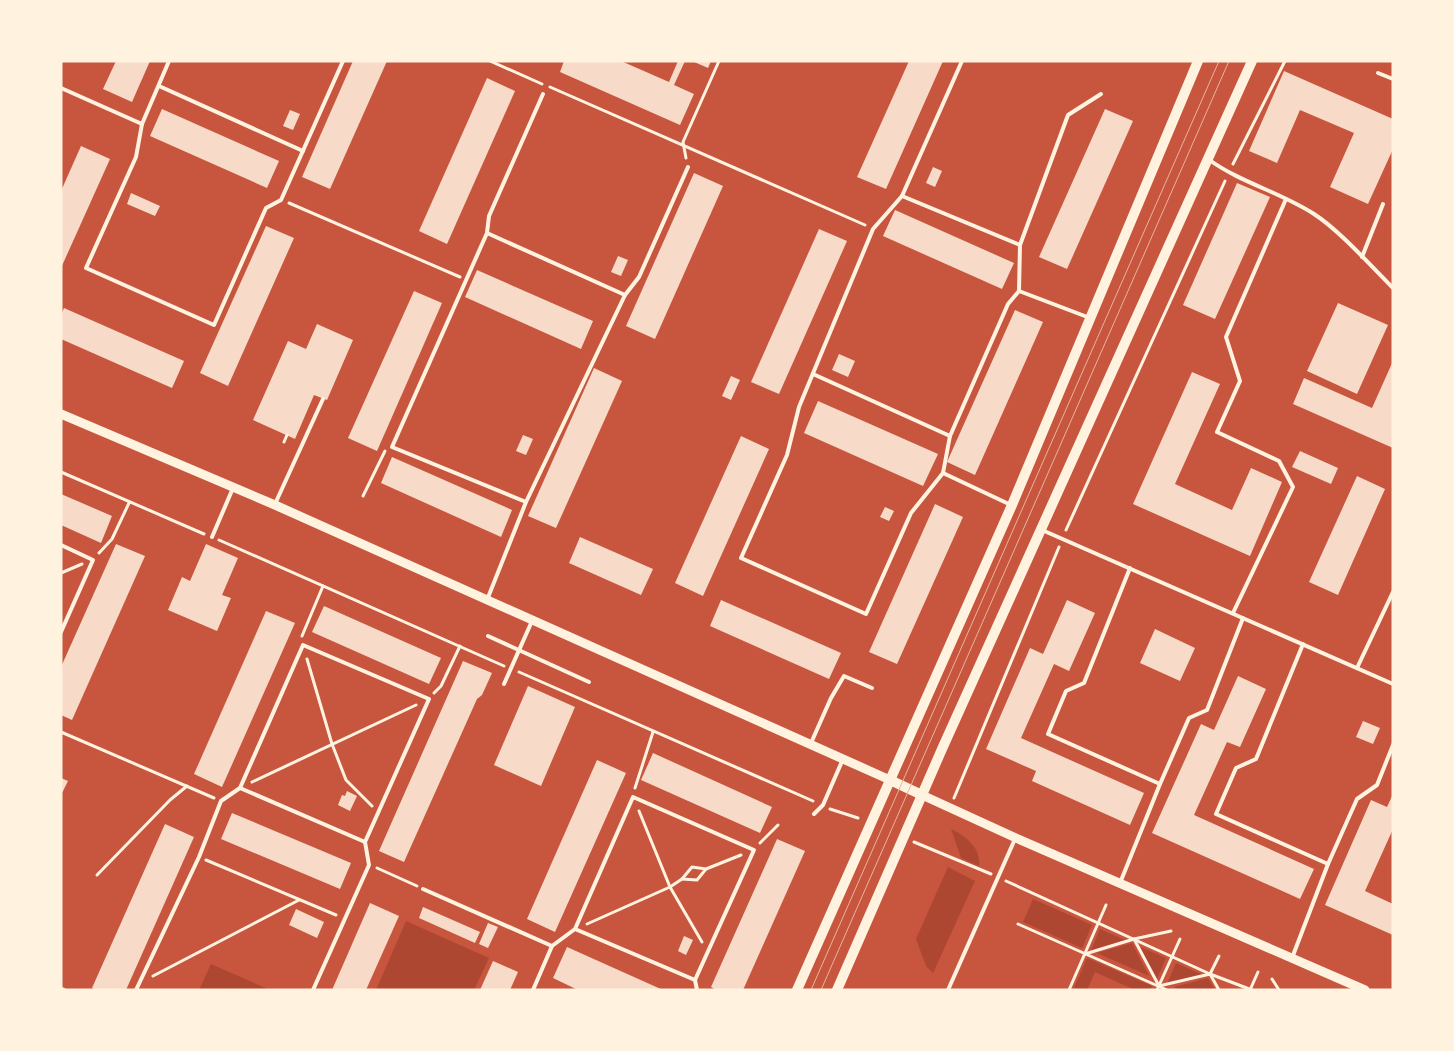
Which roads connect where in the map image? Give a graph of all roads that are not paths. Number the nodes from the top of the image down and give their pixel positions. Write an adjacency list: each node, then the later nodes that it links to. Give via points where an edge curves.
1 (169, 61): 8 (lane)
2 (343, 61): 13 (lane)
3 (962, 61): 16 (lane)
4 (1198, 61): 25 (main road)
5 (1252, 61): 14 (main road)
6 (1378, 73): 7 (lane)
7 (1393, 79)
8 (159, 86): 12 (lane); 13 (lane)
9 (61, 88): 12 (lane)
10 (543, 94): 19 (lane, via 489,216)
11 (1101, 94): 20 (lane, via 1068,115)
12 (142, 124): 13 (lane, via 136,157 86,268 214,325 266,208 281,200)
13 (303, 151)
14 (1207, 159): 17 (lane, via 1228,174); 35 (main road)
15 (688, 167): 24 (lane, via 639,277)
16 (902, 196): 20 (lane); 26 (lane, via 873,228)
17 (1286, 199): 21 (lane, via 1316,215); 41 (lane, via 1226,338 1240,380 1217,432 1279,461 1293,487)
18 (1383, 204): 21 (lane)
19 (487, 233): 24 (lane); 32 (lane, via 392,447)
20 (1020, 245): 23 (lane)
21 (1362, 257): 22 (lane)
22 (1393, 288)
23 (1019, 291): 25 (lane); 29 (lane, via 1008,304)
24 (625, 294): 32 (lane)
25 (1092, 318): 34 (main road)
26 (813, 374): 29 (lane); 30 (lane, via 798,407 787,455 741,558 866,614 911,513)
27 (323, 399): 33 (lane)
28 (61, 414): 31 (street)
29 (950, 436): 30 (lane)
30 (943, 473): 34 (lane)
31 (232, 488): 33 (street); 36 (lane)
32 (526, 502): 40 (lane)
33 (274, 505): 40 (street)
34 (1012, 505): 56 (main road)
35 (1042, 530): 38 (lane); 59 (main road)
36 (212, 537)
37 (61, 545): 44 (lane, via 93,560)
38 (1130, 568): 41 (lane); 57 (lane, via 1084,683 1066,691 1048,734)
39 (1393, 592): 48 (lane)
40 (487, 600): 43 (street)
41 (1233, 614): 42 (lane)
42 (1243, 618): 46 (lane); 57 (lane, via 1206,710 1190,718)
43 (532, 621): 47 (lane); 53 (street)
44 (61, 632)
45 (488, 636): 47 (lane)
46 (1302, 644): 48 (lane); 63 (lane, via 1256,759 1236,768 1216,814)
47 (519, 650): 49 (lane); 50 (lane)
48 (1357, 668): 51 (lane)
49 (589, 682)
50 (504, 684)
51 (1393, 684)
52 (872, 688): 53 (lane, via 844,676)
53 (810, 745): 55 (street)
54 (1393, 745): 63 (lane, via 1377,785 1357,799)
55 (843, 759): 56 (street); 60 (lane, via 823,805)
56 (890, 780): 59 (main road); 74 (main road)
57 (1160, 784): 64 (lane)
58 (240, 788): 62 (lane); 62 (lane, via 303,646 428,699); 70 (lane, via 221,802 199,857)
59 (922, 795): 61 (street); 75 (main road)
60 (814, 814)
61 (1016, 838): 64 (street); 76 (lane)
62 (365, 842): 71 (lane, via 369,865)
63 (1328, 864): 68 (lane)
64 (1120, 884): 68 (street)
65 (424, 889): 67 (lane)
66 (576, 929): 67 (lane); 69 (lane); 69 (lane, via 633,797 754,850)
67 (552, 946): 72 (lane)
68 (1292, 958): 77 (street)
69 (695, 980): 73 (lane)
70 (136, 990)
71 (313, 990)
72 (533, 990)
73 (697, 990)
74 (797, 990)
75 (837, 990)
76 (948, 990)
77 (1365, 990)

